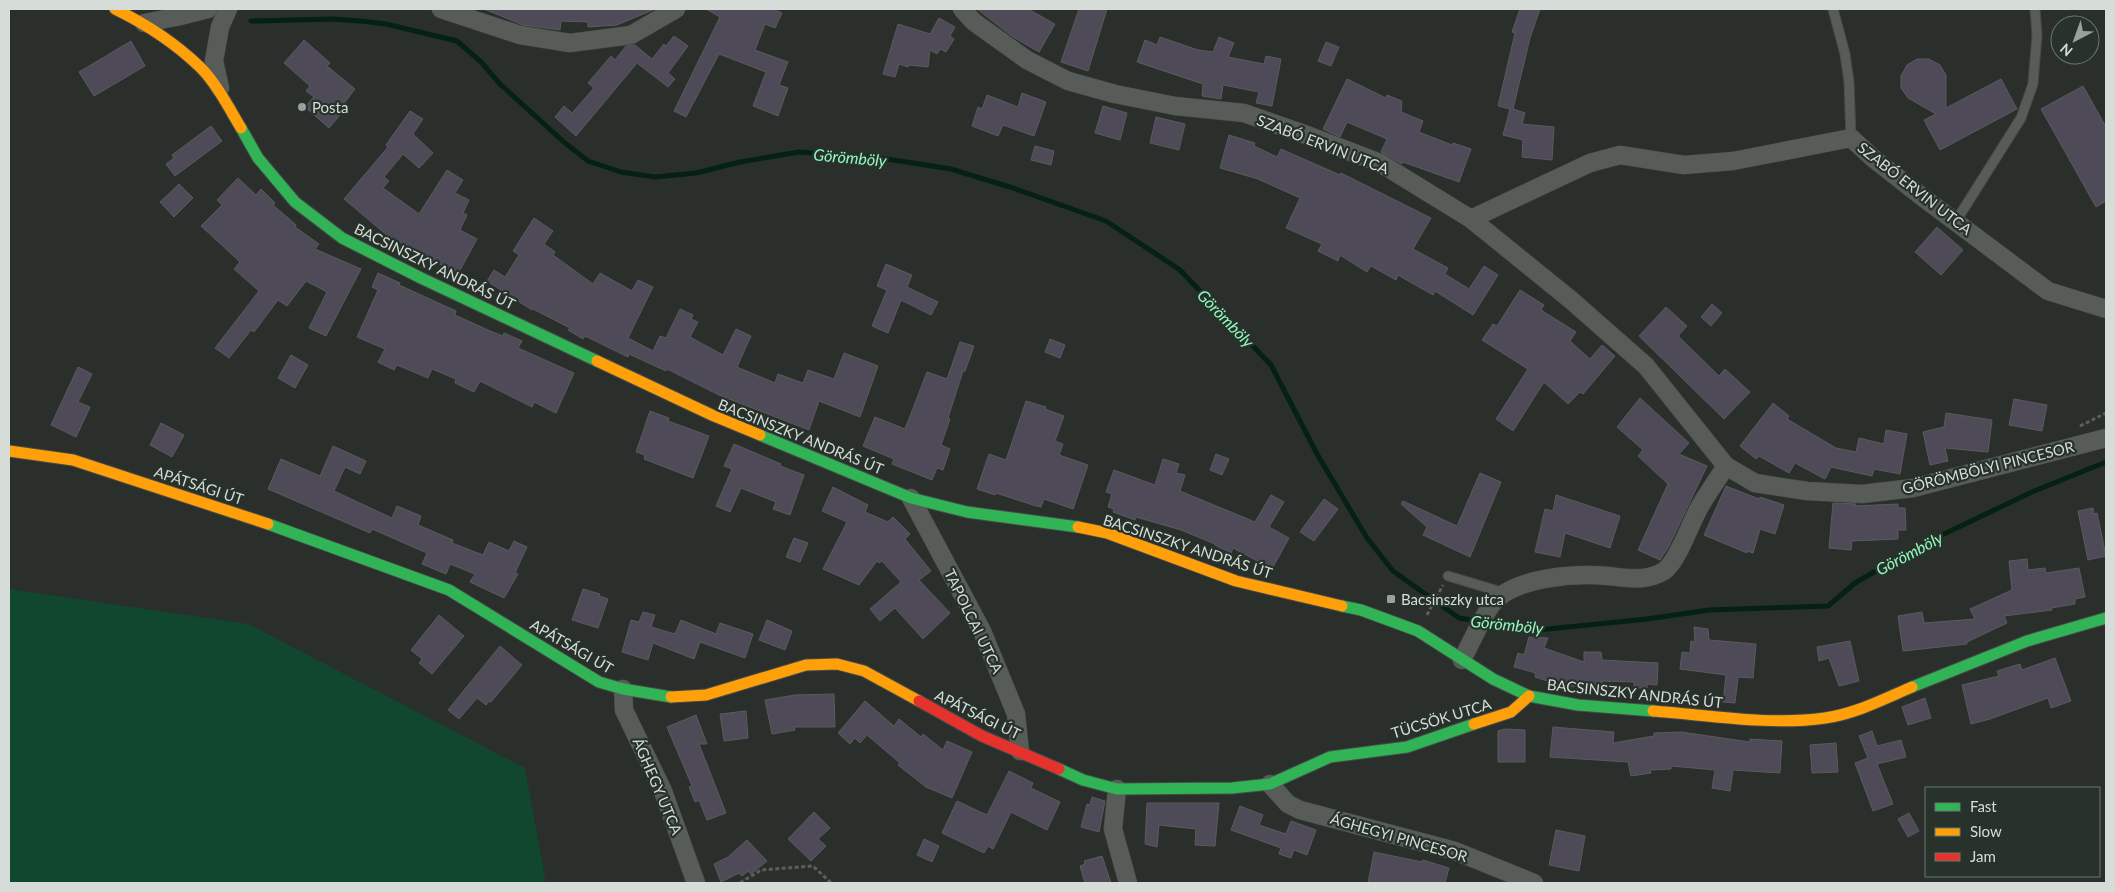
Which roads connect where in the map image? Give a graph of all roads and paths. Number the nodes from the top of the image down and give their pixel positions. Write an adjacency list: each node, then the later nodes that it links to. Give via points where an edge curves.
1 (115, 9): 9 (street, BACSINSZKY ANDRÁS ÚT)
2 (208, 9): 9 (street)
3 (228, 9): 10 (street, via 220,27 214,61)
4 (441, 9): 5 (street, via 520,36 570,43 631,35)
5 (676, 9)
6 (962, 9): 12 (street, SZABÓ ERVIN UTCA, via 974,22 1027,60 1068,81 1175,106 1244,114 1304,134 1380,163)
7 (1833, 9): 11 (lane, via 1849,82)
8 (2035, 9): 13 (lane, via 2037,35 2033,84 2021,118)
9 (144, 23): 10 (street, BACSINSZKY ANDRÁS ÚT, via 201,68)
10 (223, 98): 18 (street, BACSINSZKY ANDRÁS ÚT, via 258,158 295,202 342,238 714,416)
11 (1851, 138): 12 (street, SZABÓ ERVIN UTCA, via 1733,161 1684,165 1620,155 1590,163); 13 (street, SZABÓ ERVIN UTCA)
12 (1471, 219): 17 (street, via 1646,366)
13 (1956, 221): 14 (street, SZABÓ ERVIN UTCA, via 2048,291)
14 (2106, 309)
15 (2106, 438): 17 (street, GÖRÖMBÖLYI PINCESOR, via 1913,488 1862,494 1807,491 1755,483)
16 (9, 450): 24 (street, APÁTSÁGI ÚT, via 73,460 289,531 449,590 599,682)
17 (1726, 466): 20 (street, via 1698,509 1682,546 1665,570 1643,579 1562,576 1532,582)
18 (912, 498): 22 (street, BACSINSZKY ANDRÁS ÚT, via 967,512 1107,533 1236,581 1361,610); 26 (street, TAPOLCAI UTCA, via 982,632 1016,714)
19 (1448, 576): 20 (lane); 22 (path)
20 (1499, 598): 23 (street)
21 (2106, 618): 25 (street, BACSINSZKY ANDRÁS ÚT, via 2027,641 1856,710 1826,718 1791,722 1578,705)
22 (1418, 631): 23 (street, BACSINSZKY ANDRÁS ÚT)
23 (1462, 660): 25 (street, BACSINSZKY ANDRÁS ÚT)
24 (623, 689): 26 (street, APÁTSÁGI ÚT, via 677,698 706,695 806,665 837,664 864,671 982,736); 29 (street, ÁGHEGY UTCA, via 624,710 663,791)
25 (1530, 696): 27 (street, TÜCSÖK UTCA, via 1511,712 1407,747 1330,757)
26 (1020, 751): 28 (street, APÁTSÁGI ÚT, via 1083,780)
27 (1270, 784): 28 (street, APÁTSÁGI ÚT, via 1232,788); 33 (street, ÁGHEGYI PINCESOR, via 1288,804 1300,810 1455,851)
28 (1117, 789): 32 (street, via 1113,828)
29 (696, 883)
30 (740, 883): 31 (path, via 761,870 812,866)
31 (831, 883)
32 (1128, 883)
33 (1534, 883)

